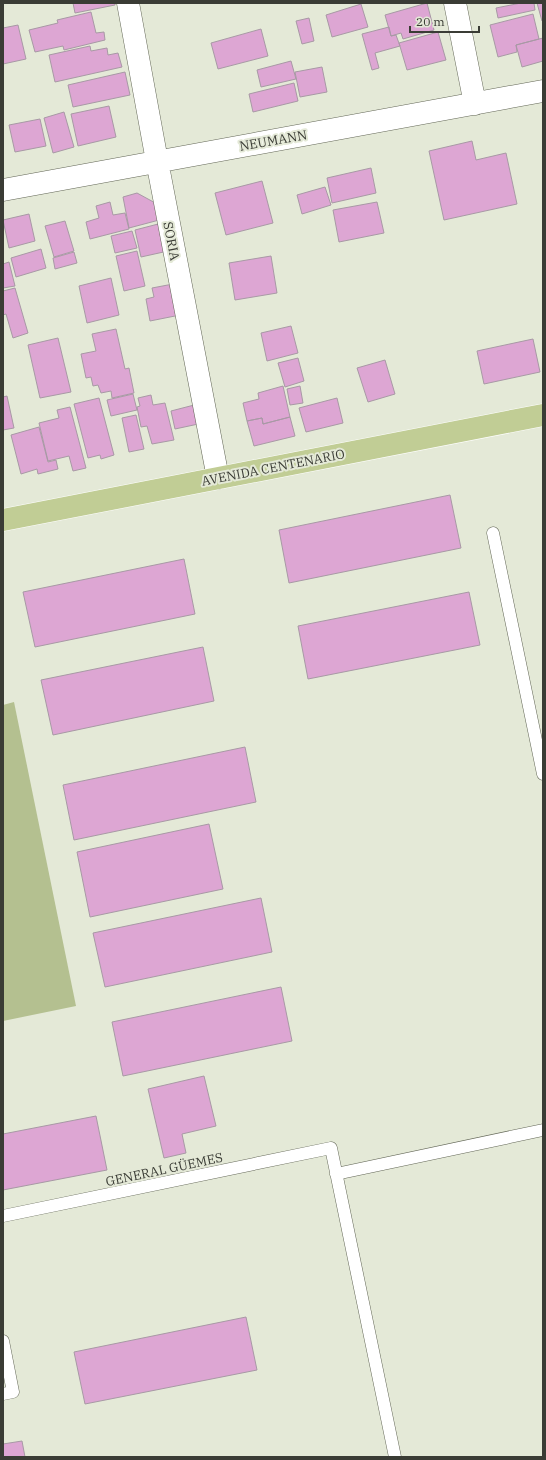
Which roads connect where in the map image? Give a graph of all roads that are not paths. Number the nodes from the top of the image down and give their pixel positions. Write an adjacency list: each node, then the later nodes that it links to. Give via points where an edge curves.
1 (128, 3): 5 (street, SORIA)
2 (454, 3): 4 (street)
3 (543, 91): 4 (street, NEUMANN)
4 (475, 104): 5 (street, NEUMANN)
5 (157, 161): 6 (street, NEUMANN); 8 (street, SORIA)
6 (3, 190)
7 (543, 415): 8 (main road, AVENIDA CENTENARIO)
8 (218, 478): 9 (main road, AVENIDA CENTENARIO)
9 (3, 520)
10 (493, 533): 11 (lane)
11 (543, 774)
12 (543, 1130): 13 (lane)
13 (336, 1174): 14 (lane, GENERAL GÜEMES, via 331,1148); 17 (lane)
14 (3, 1216)
15 (3, 1341): 16 (lane, via 14,1392)
16 (3, 1394)
17 (395, 1457)

